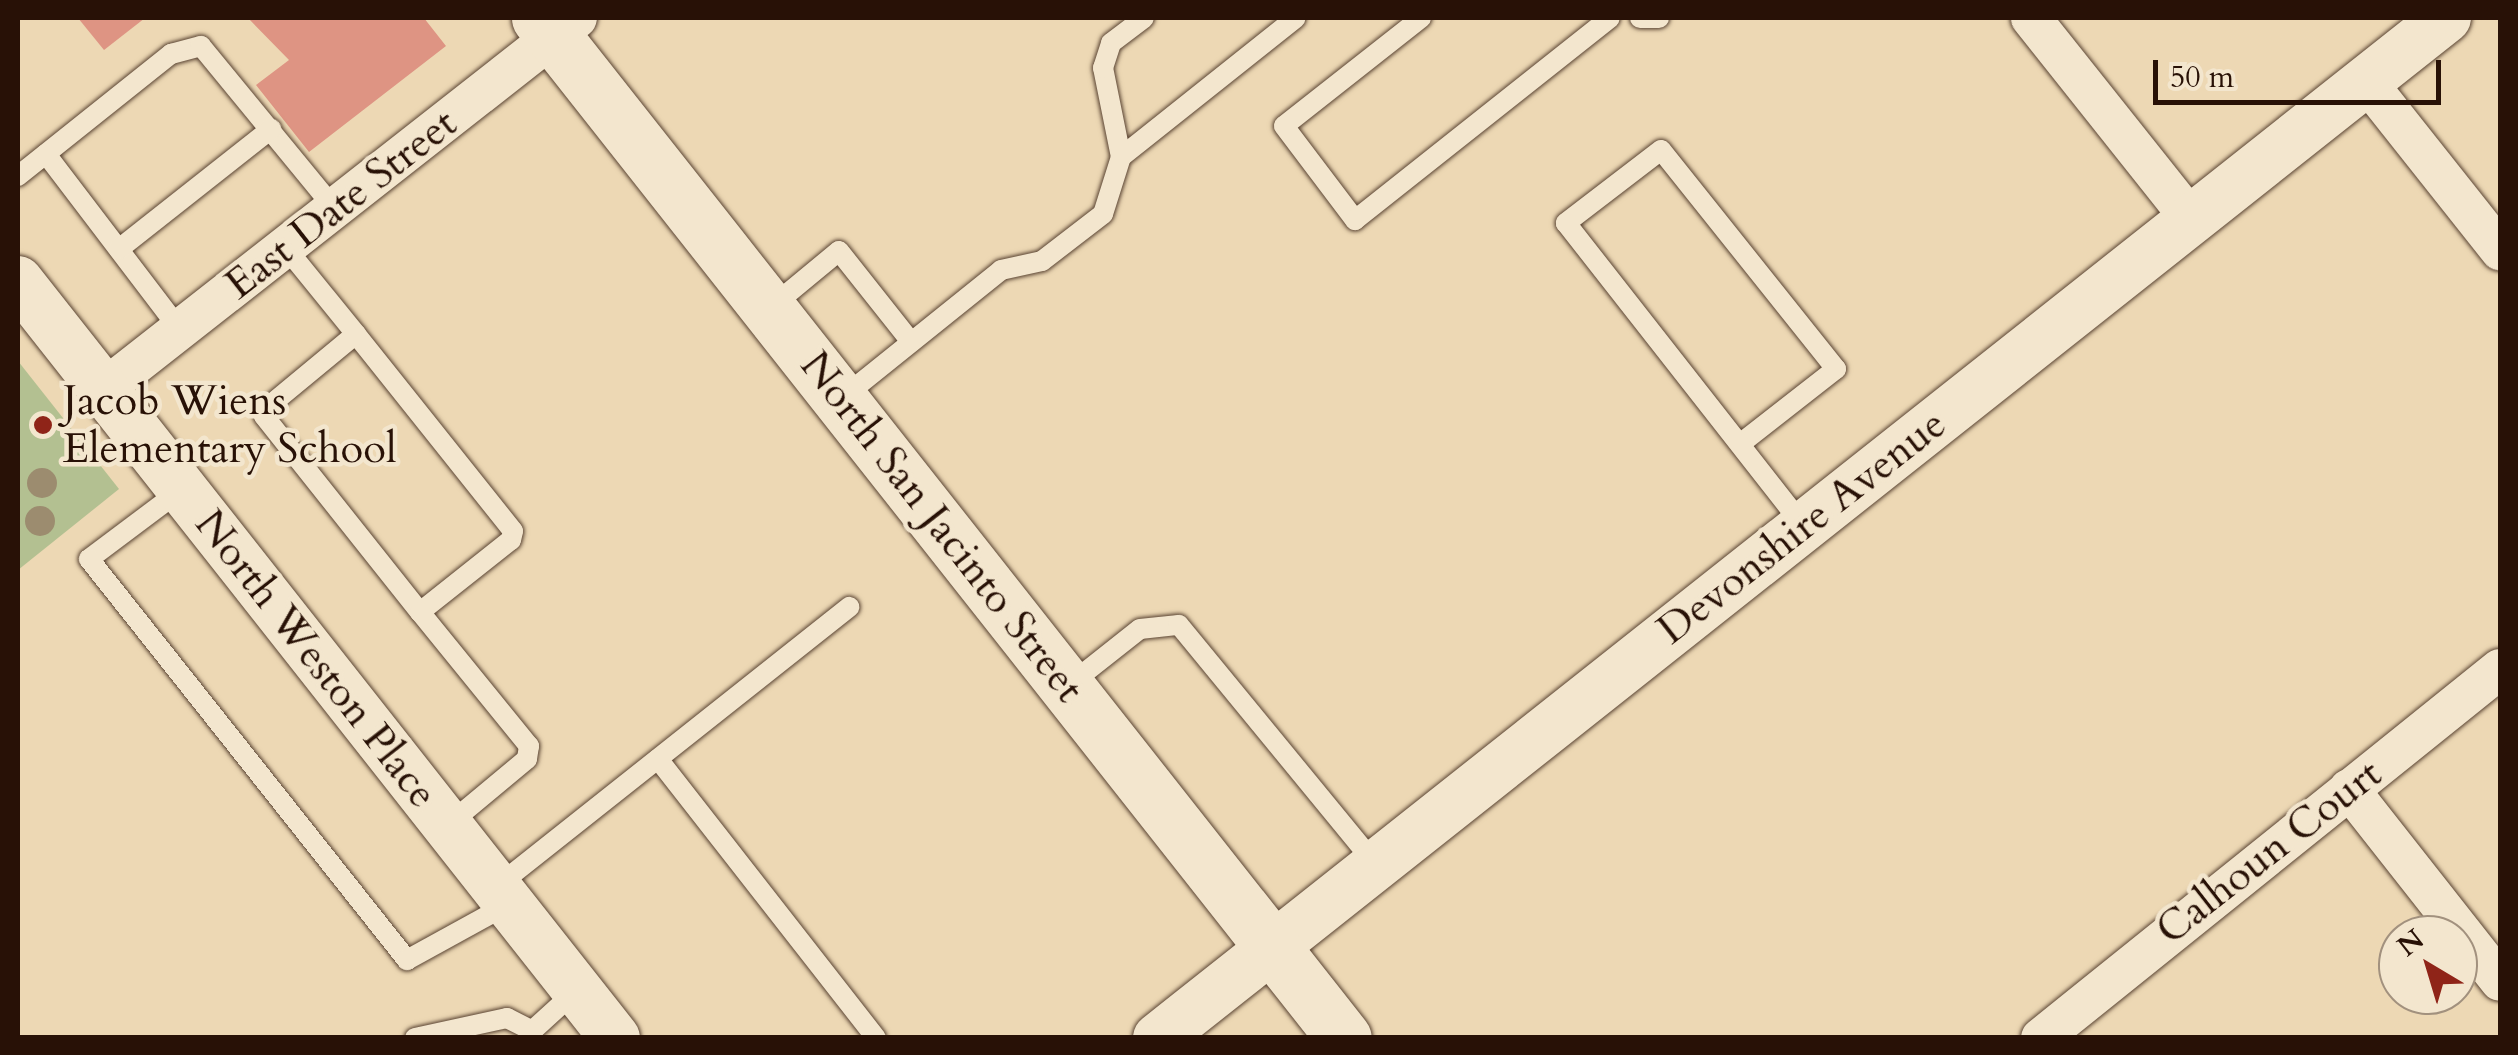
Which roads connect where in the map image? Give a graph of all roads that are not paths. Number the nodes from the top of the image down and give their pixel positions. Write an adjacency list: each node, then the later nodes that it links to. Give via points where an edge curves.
1 (1144, 18): 13 (lane, via 1111,43 1103,68)
2 (1296, 18): 13 (lane)
3 (1422, 18): 4 (lane, via 1284,126 1355,220)
4 (1610, 18)
5 (1640, 18): 6 (lane)
6 (1659, 18)
7 (2031, 18): 16 (street)
8 (2446, 18): 10 (street, Devonshire Avenue)
9 (556, 24): 15 (street, East Date Street); 21 (main road, North San Jacinto Street)
10 (2366, 81): 16 (street, Devonshire Avenue); 19 (street)
11 (271, 129): 12 (lane, via 212,53 188,46); 15 (lane); 18 (lane)
12 (46, 154): 14 (lane); 18 (lane)
13 (1121, 157): 24 (lane, via 1103,214 1042,262 1001,270)
14 (18, 176)
15 (334, 209): 17 (street, East Date Street)
16 (2192, 219): 29 (street, Devonshire Avenue)
17 (286, 248): 22 (street, East Date Street); 23 (lane)
18 (119, 249): 22 (lane)
19 (2500, 250)
20 (18, 280): 25 (street, North Weston Place)
21 (769, 309): 24 (lane, via 839,251); 26 (main road, North San Jacinto Street)
22 (182, 332): 25 (street, East Date Street)
23 (356, 334): 31 (lane, via 263,411); 31 (lane, via 512,531 512,540)
24 (911, 342): 26 (lane)
25 (104, 389): 28 (street, North Weston Place)
26 (841, 400): 33 (main road, North San Jacinto Street)
27 (1740, 444): 27 (lane, via 1566,223 1661,150 1836,369); 29 (lane)
28 (182, 488): 36 (street, North Weston Place); 38 (lane, via 88,559 406,960)
29 (1804, 526): 37 (street, Devonshire Avenue)
30 (849, 607): 34 (lane)
31 (420, 612): 36 (lane, via 530,754)
32 (2500, 669): 35 (street, Calhoun Court)
33 (1067, 686): 37 (lane, via 1140,629 1179,625); 39 (main road, North San Jacinto Street)
34 (658, 759): 38 (lane); 45 (lane)
35 (2348, 789): 40 (street); 48 (street, Calhoun Court)
36 (448, 826): 38 (street, North Weston Place)
37 (1376, 865): 39 (street, Devonshire Avenue)
38 (503, 896): 41 (street, North Weston Place)
39 (1274, 946): 46 (street, Devonshire Avenue); 47 (main road, North San Jacinto Street)
40 (2500, 981)
41 (577, 990): 42 (lane); 44 (street, North Weston Place)
42 (532, 1034): 43 (lane, via 506,1018)
43 (415, 1038)
44 (614, 1038)
45 (876, 1038)
46 (1158, 1038)
47 (1344, 1038)
48 (2041, 1038)

